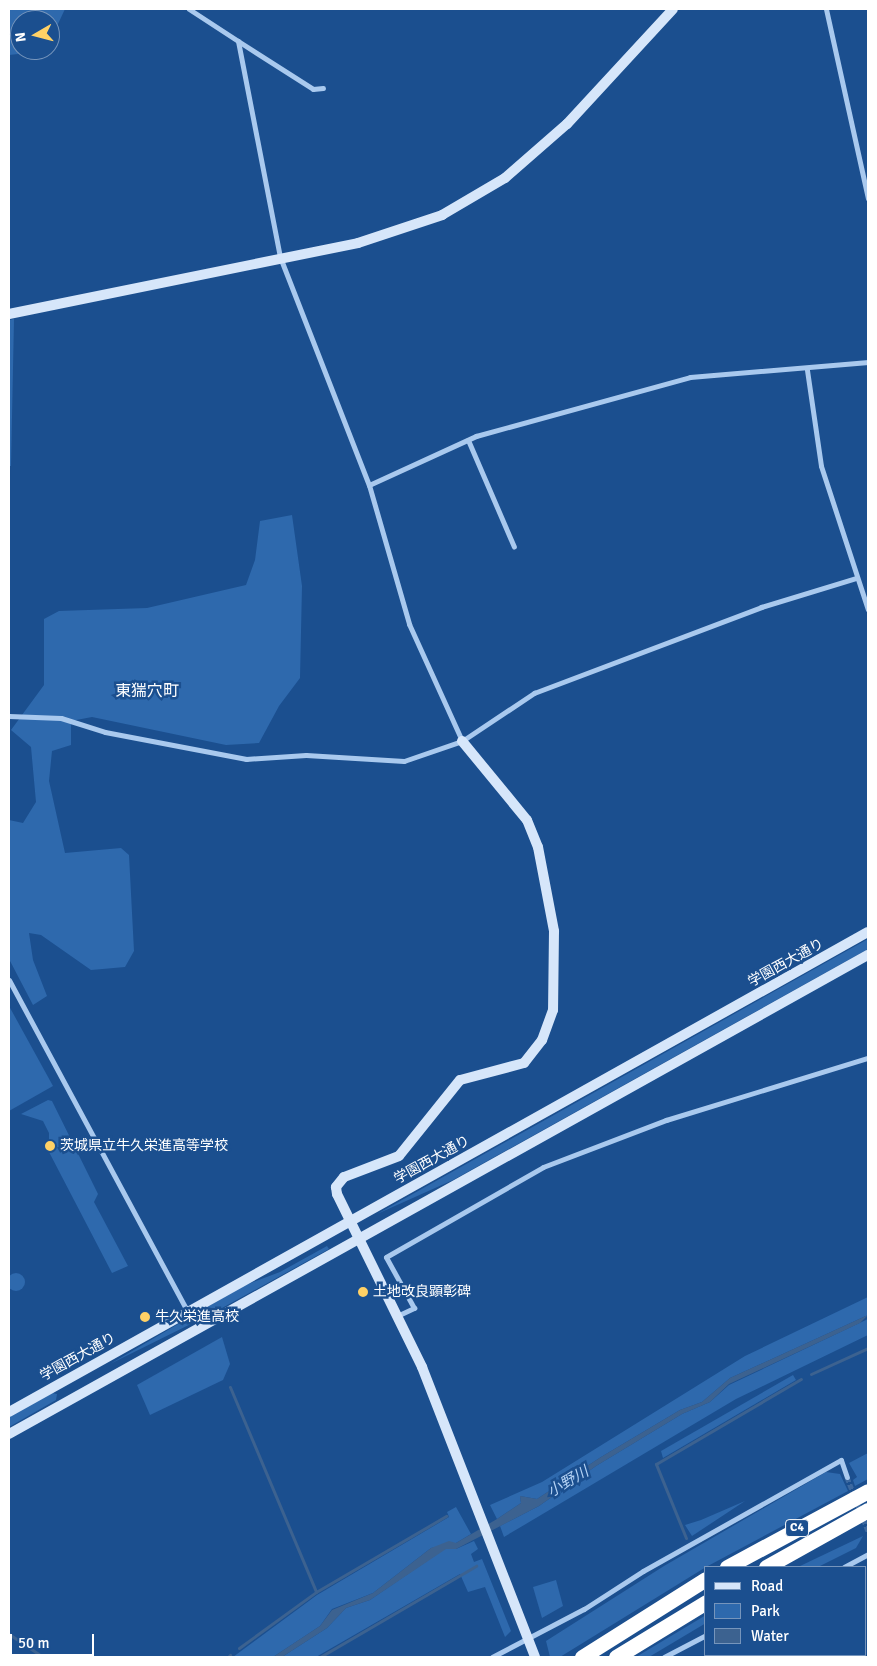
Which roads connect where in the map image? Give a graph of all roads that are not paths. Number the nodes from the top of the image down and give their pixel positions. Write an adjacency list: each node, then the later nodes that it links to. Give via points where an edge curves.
1 (189, 9): 4 (street)
2 (826, 9): 6 (street)
3 (671, 10): 7 (main road, via 567,124 505,178 442,214 358,243)
4 (238, 41): 5 (street, via 313,89); 7 (street)
5 (323, 88)
6 (868, 198)
7 (280, 258): 8 (main road); 12 (street)
8 (9, 314)
9 (868, 362): 10 (street)
10 (807, 370): 11 (street, via 690,377); 14 (street, via 821,466)
11 (468, 440): 12 (street); 13 (street)
12 (369, 485): 17 (street, via 409,624)
13 (514, 547)
14 (856, 578): 15 (street); 17 (street, via 761,607 534,692)
15 (868, 610)
16 (9, 716): 17 (street, via 61,718 105,732 246,759 306,755 404,761)
17 (462, 741): 22 (main road, via 528,820 538,847 554,931 553,1010 542,1040 524,1063 460,1080 399,1156 340,1180 336,1186 338,1200)
18 (868, 932): 22 (main road, 学園西大通り)
19 (868, 955): 23 (main road)
20 (9, 980): 24 (street)
21 (868, 1058): 25 (street, via 666,1120 543,1167 386,1257 414,1308)
22 (349, 1222): 23 (main road); 24 (main road, 学園西大通り)
23 (358, 1239): 25 (main road); 27 (main road)
24 (187, 1311): 26 (main road, 学園西大通り)
25 (399, 1315): 37 (main road)
26 (9, 1412)
27 (9, 1434)
28 (847, 1477): 37 (street, via 841,1460 660,1561 584,1609)
29 (868, 1491): 32 (highway, C4)
30 (868, 1510): 33 (highway, C4)
31 (868, 1554): 34 (street)
32 (729, 1566)
33 (768, 1566)
34 (846, 1566)
35 (704, 1580): 41 (highway)
36 (704, 1603): 42 (highway)
37 (527, 1636): 39 (street); 40 (main road)
38 (704, 1636): 43 (street)
39 (492, 1657)
40 (535, 1657)
41 (582, 1657)
42 (616, 1657)
43 (664, 1657)

